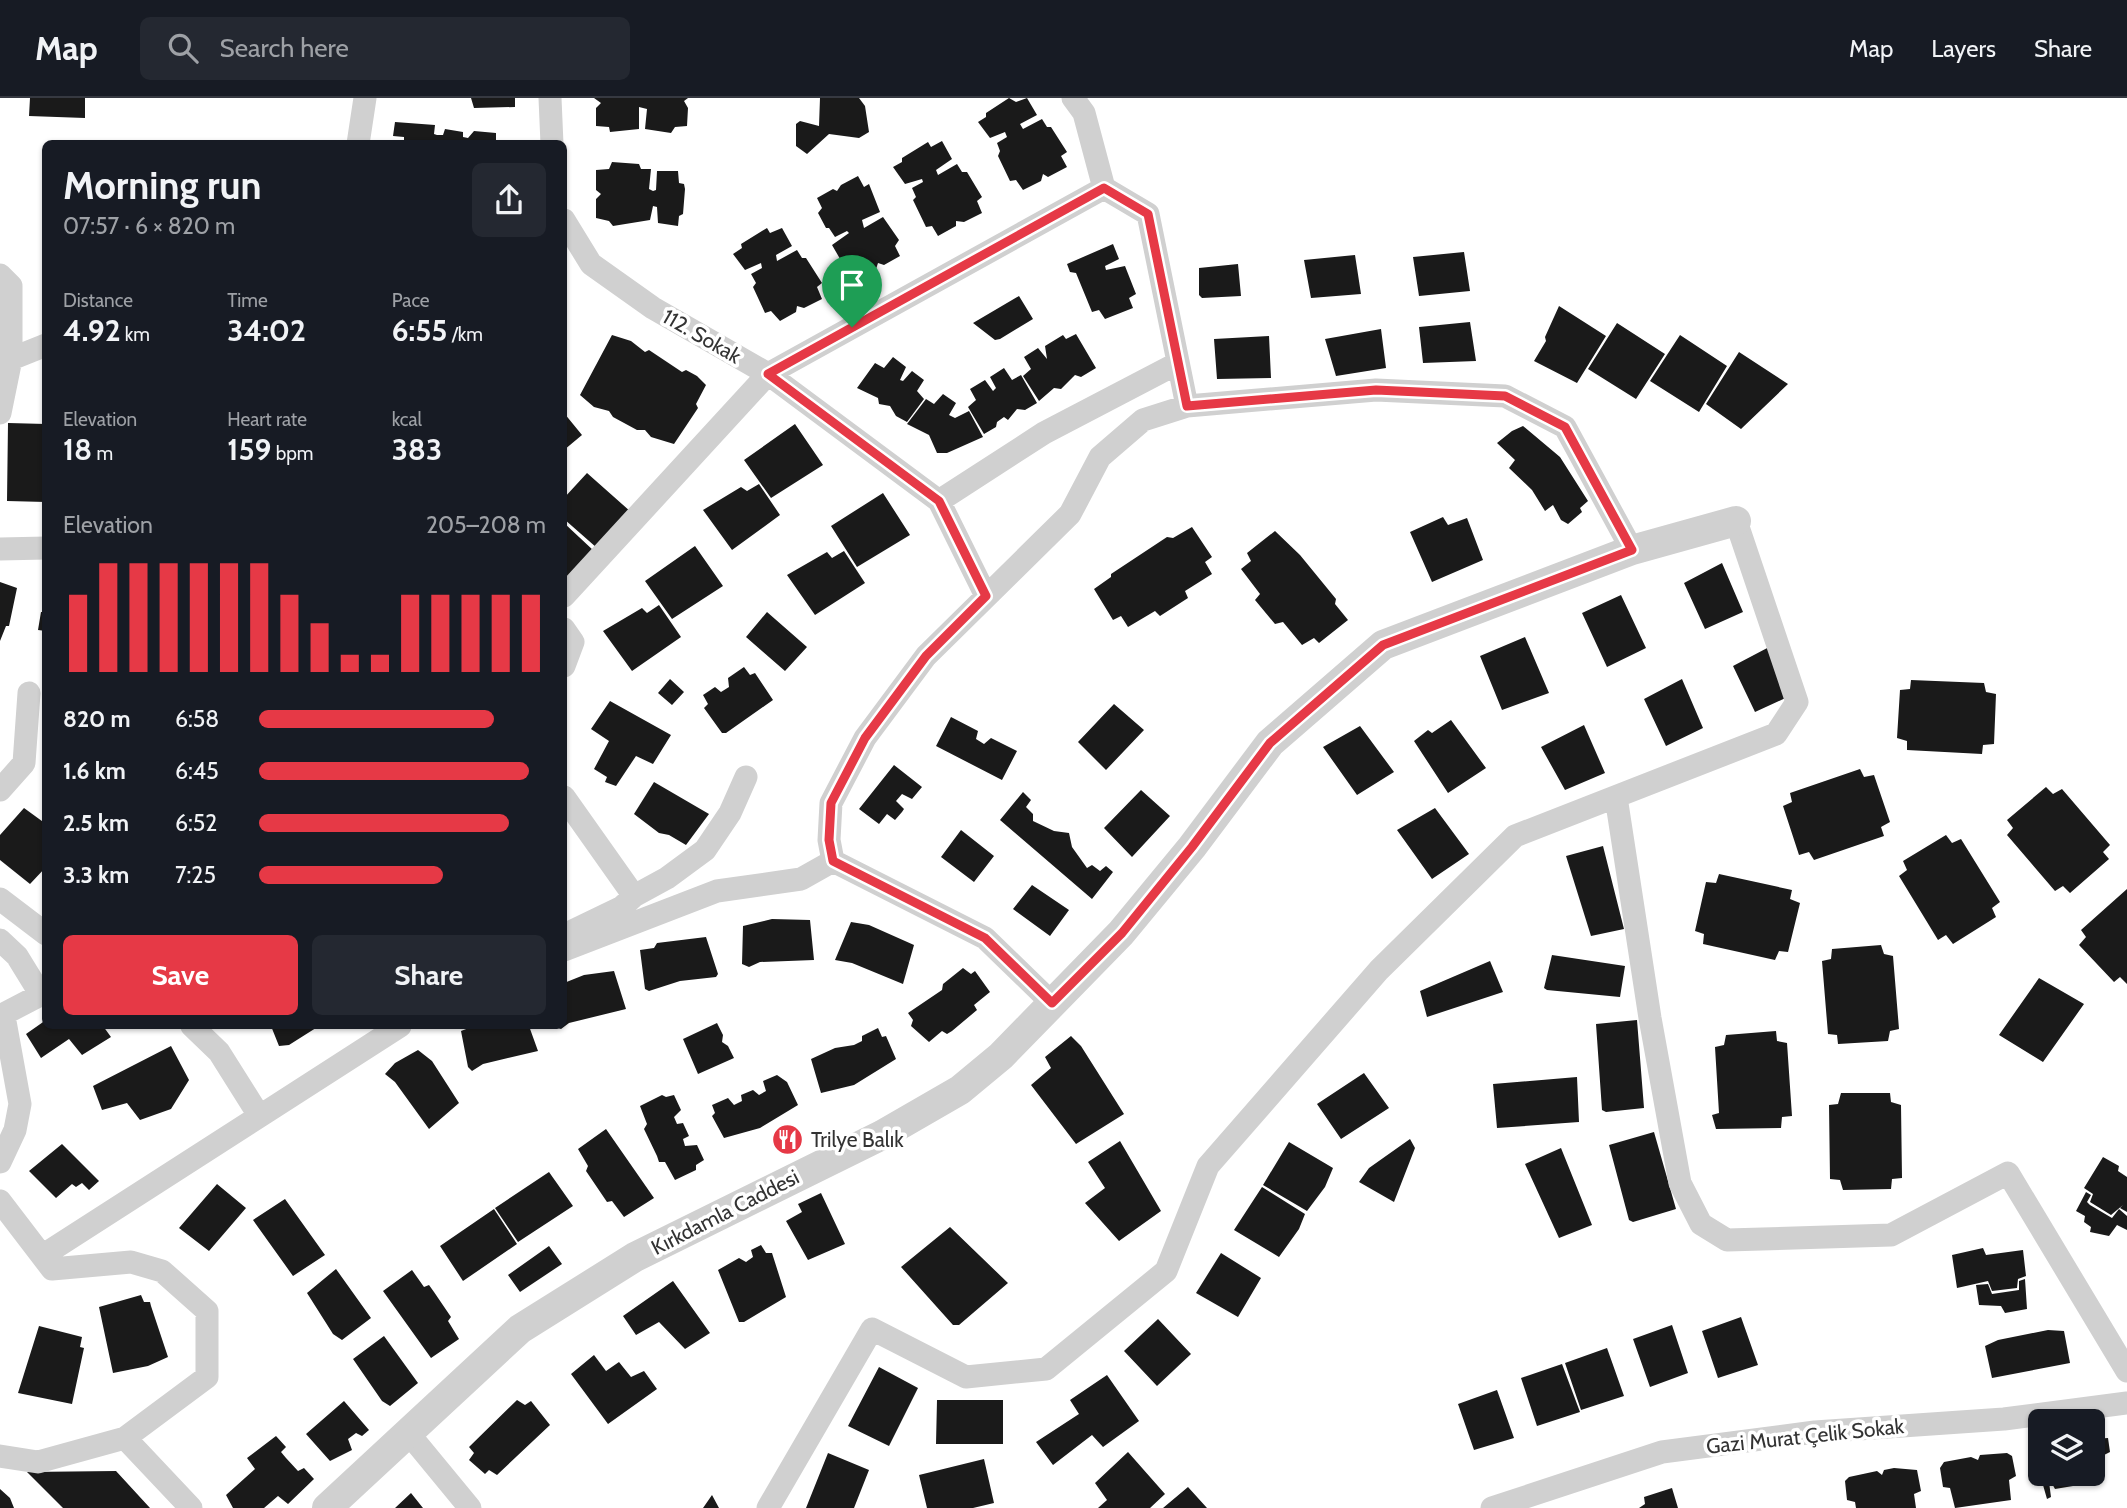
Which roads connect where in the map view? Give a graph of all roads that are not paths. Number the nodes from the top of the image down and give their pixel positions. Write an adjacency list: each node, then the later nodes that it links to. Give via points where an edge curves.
1 (365, 98): 4 (street)
2 (550, 98): 5 (street)
3 (1073, 98): 6 (street, via 1084,113)
4 (359, 140)
5 (552, 140)
6 (1104, 188): 11 (street, via 1148,214); 12 (street)
7 (567, 225): 12 (street, 112. Sokak, via 591,264 653,308)
8 (0, 275): 10 (street, via 11,286)
9 (42, 347): 10 (street)
10 (11, 359): 14 (street)
11 (1178, 363): 13 (street); 15 (street, via 1044,433)
12 (768, 374): 15 (street, 112. Sokak); 20 (street)
13 (1187, 406): 19 (street, via 1376,390 1505,396 1565,427); 21 (street, via 1143,420 1100,457 1070,514)
14 (0, 413)
15 (939, 501): 21 (street, 112. Sokak)
16 (1736, 521): 19 (street, Kırkdamla Caddesi); 27 (street, via 1797,702 1776,734)
17 (42, 548): 18 (street)
18 (0, 550)
19 (1632, 550): 38 (street, Kırkdamla Caddesi, via 1383,645 1270,743 1122,933)
20 (567, 593)
21 (986, 596): 29 (street, via 926,656 865,738 831,803)
22 (567, 633): 23 (street, via 573,642)
23 (567, 658)
24 (29, 693): 26 (street, via 24,763)
25 (746, 777): 30 (street, via 730,813 705,850)
26 (0, 790)
27 (1616, 797): 46 (street, via 1680,1183 1701,1224 1727,1240 1891,1235 2008,1173); 54 (street, via 1515,836 1379,970 1208,1166 1166,1271 1046,1369 966,1377 872,1329)
28 (567, 801): 30 (street)
29 (833, 861): 35 (street, via 801,879 717,891); 38 (street, via 985,938)
30 (634, 896): 33 (street, via 622,907)
31 (0, 899): 32 (street)
32 (42, 931)
33 (567, 934)
34 (0, 940): 36 (street)
35 (567, 949)
36 (42, 992)
37 (42, 994): 39 (street)
38 (1052, 1003): 48 (street, Kırkdamla Caddesi, via 960,1090 882,1135 635,1257 520,1329)
39 (2, 1016): 43 (street, via 20,1104 15,1130)
40 (195, 1029): 42 (street, via 219,1052)
41 (395, 1029): 42 (street)
42 (258, 1114): 45 (street)
43 (0, 1162)
44 (0, 1201): 45 (street)
45 (42, 1256): 49 (street, via 52,1269 131,1262 162,1271 207,1311 207,1377)
46 (2127, 1371)
47 (2127, 1403): 55 (street, Gazi Murat Çelik Sokak, via 2004,1419 1815,1432 1662,1452)
48 (409, 1434): 52 (street, Kırkdamla Caddesi); 53 (street)
49 (125, 1438): 50 (street, via 38,1462); 51 (street)
50 (0, 1456)
51 (191, 1508)
52 (327, 1508)
53 (470, 1508)
54 (768, 1508)
55 (1492, 1508)

